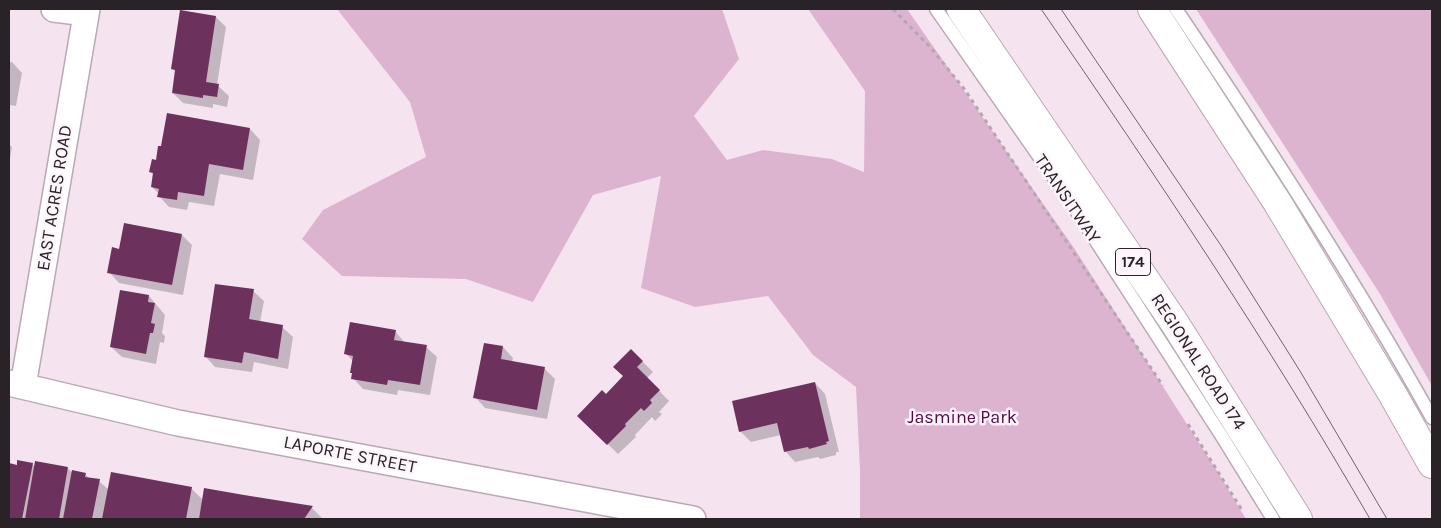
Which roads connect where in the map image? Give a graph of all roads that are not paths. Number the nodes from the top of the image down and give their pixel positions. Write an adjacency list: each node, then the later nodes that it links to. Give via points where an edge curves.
1 (54, 9): 6 (street)
2 (936, 9): 12 (lane, TRANSITWAY, via 1070,201)
3 (961, 9): 13 (highway, REGIONAL ROAD 174 / 174, via 1174,322)
4 (1152, 9): 9 (highway, via 1278,202)
5 (1176, 9): 8 (lane, via 1333,249)
6 (86, 11): 7 (street, EAST ACRES ROAD)
7 (16, 385): 10 (street, LAPORTE STREET, via 178,423)
8 (1432, 418)
9 (1432, 464)
10 (631, 514): 11 (street, LAPORTE STREET)
11 (693, 519)
12 (1273, 519)
13 (1298, 519)

